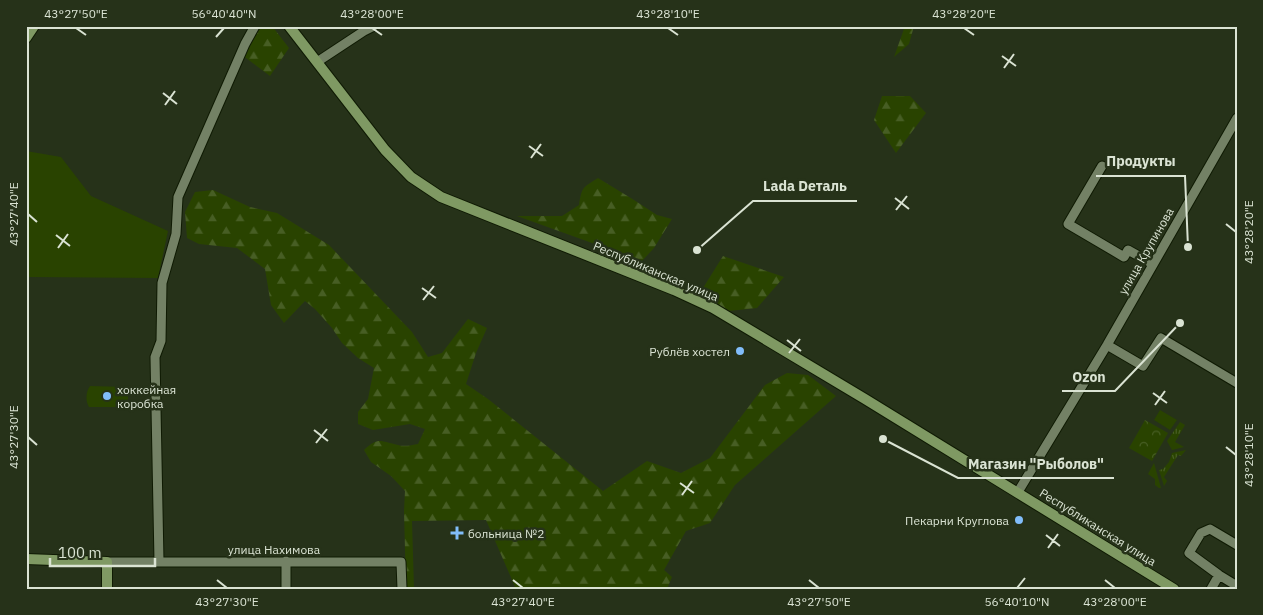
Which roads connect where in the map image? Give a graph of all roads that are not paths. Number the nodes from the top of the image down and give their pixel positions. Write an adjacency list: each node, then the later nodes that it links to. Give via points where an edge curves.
1 (34, 26): 5 (street)
2 (255, 26): 15 (street, via 178,197 176,234 162,283 161,341 155,357)
3 (290, 26): 6 (street, Республиканская улица)
4 (374, 26): 6 (street)
5 (26, 38)
6 (317, 62): 12 (street, Республиканская улица, via 385,150 411,177 441,197 713,308)
7 (1237, 118): 9 (street, улица Крупинова)
8 (1102, 166): 9 (street, via 1068,224 1124,257 1128,250)
9 (1153, 264): 10 (street, улица Крупинова)
10 (1107, 345): 11 (street, via 1144,366 1161,338); 12 (street, улица Крупинова)
11 (1237, 383)
12 (1018, 492): 23 (street, Республиканская улица)
13 (1237, 545): 18 (street, via 1210,529 1201,533 1189,552)
14 (26, 559): 16 (street, улица Нахимова)
15 (159, 561): 16 (street, улица Нахимова); 17 (street, улица Нахимова)
16 (107, 562): 20 (street)
17 (286, 562): 21 (street); 22 (street, улица Нахимова, via 401,562)
18 (1219, 575): 19 (street); 24 (street)
19 (1237, 586)
20 (107, 589)
21 (286, 589)
22 (402, 589)
23 (1174, 589)
24 (1211, 589)

